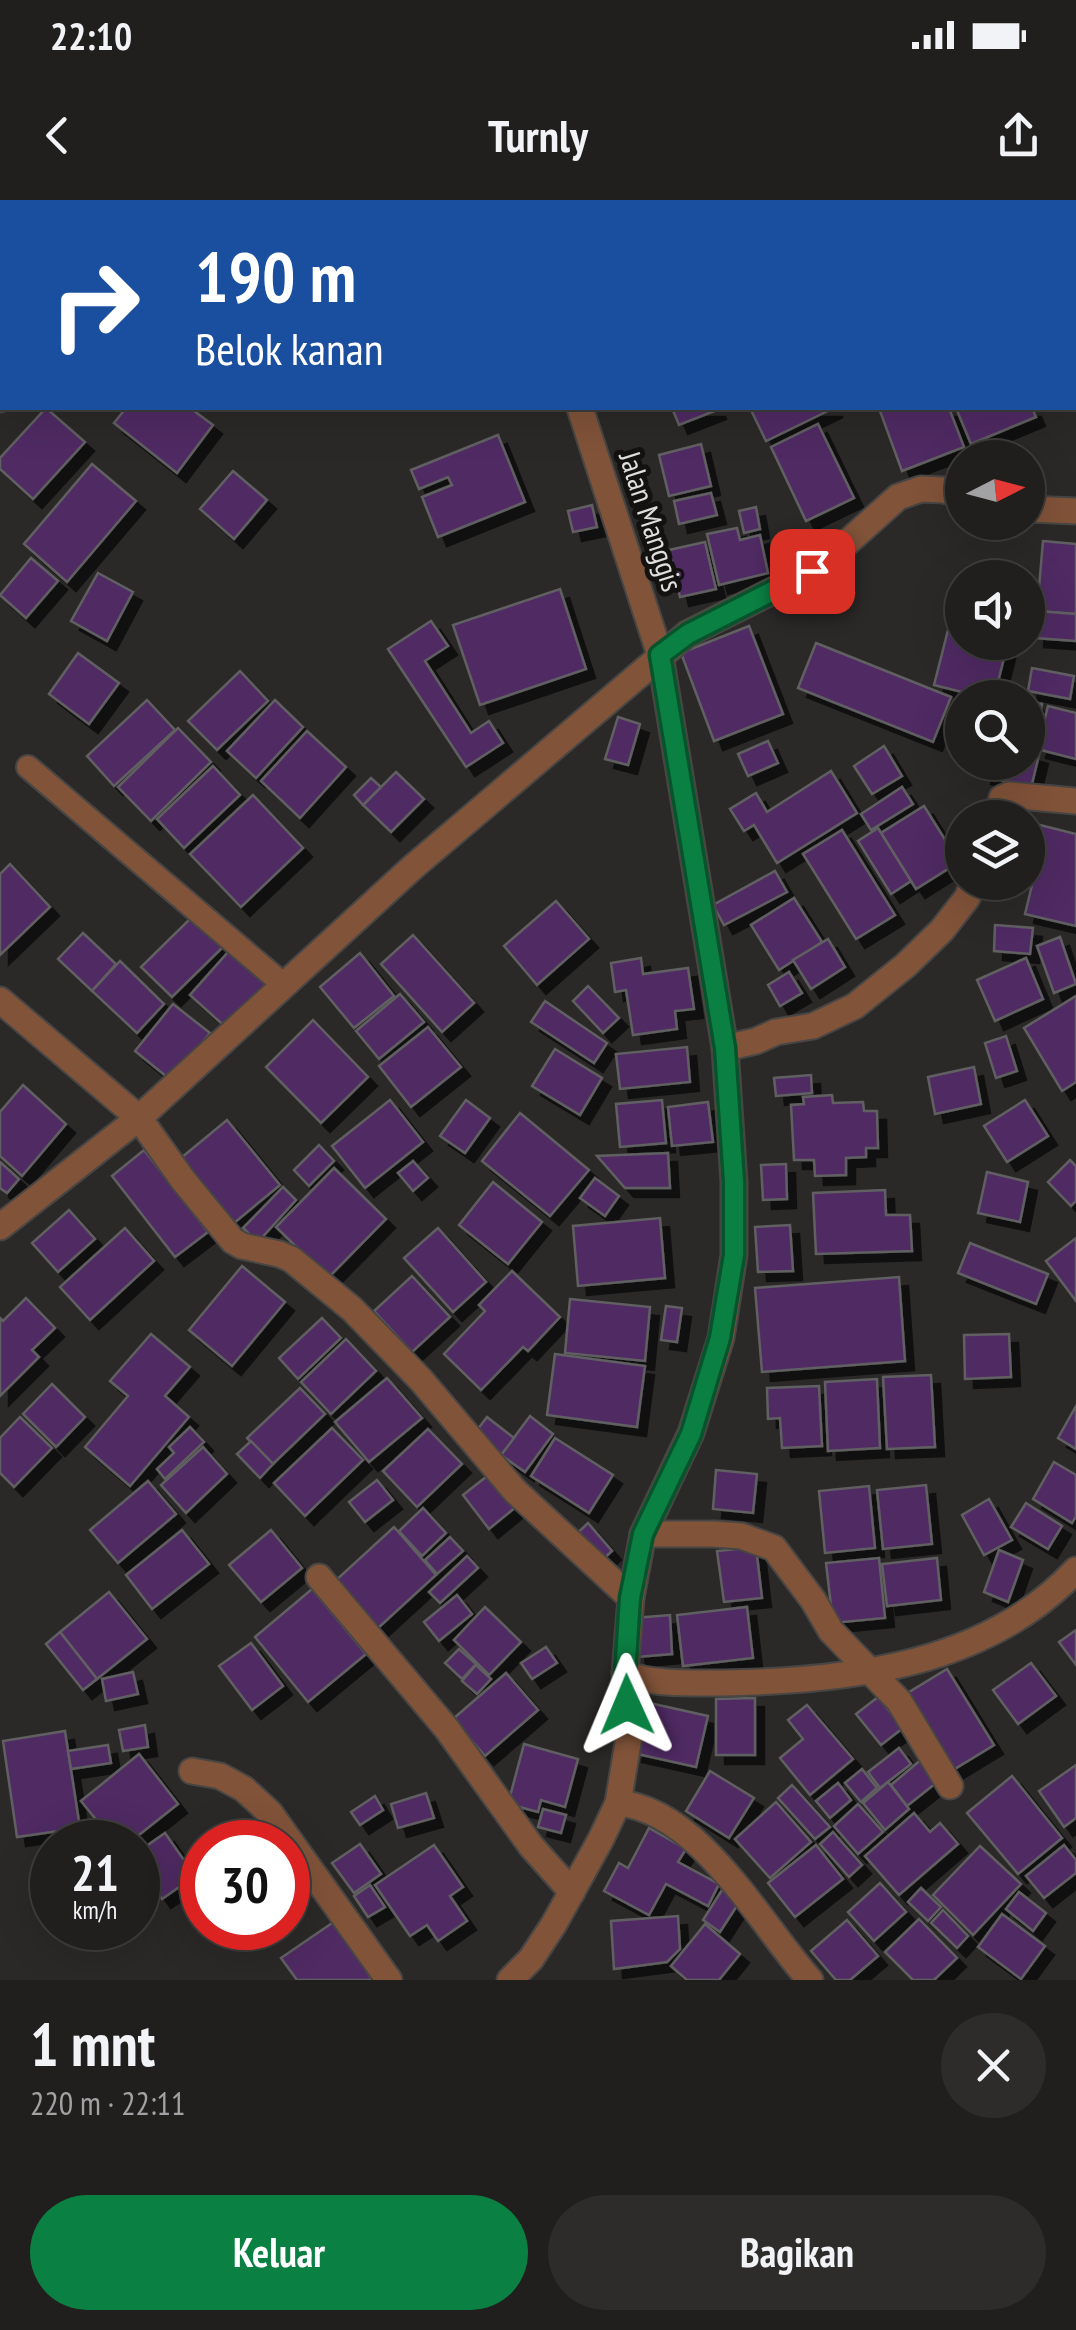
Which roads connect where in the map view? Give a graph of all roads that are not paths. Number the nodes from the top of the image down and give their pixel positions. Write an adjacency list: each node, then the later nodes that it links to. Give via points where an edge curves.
1 (581, 410): 5 (street, Jalan Manggis)
2 (945, 491): 5 (street, via 898,497 812,571)
3 (1045, 510): 4 (street)
4 (1076, 511)
5 (660, 655): 10 (street); 12 (street, Jalan Manggis)
6 (28, 767): 10 (lane)
7 (1002, 800): 8 (street, via 1009,795)
8 (1076, 801)
9 (965, 900): 12 (street, via 906,965 855,1006 813,1026)
10 (284, 985): 13 (street)
11 (0, 1000): 13 (street)
12 (725, 1048): 15 (street, Jalan Manggis, via 734,1255 720,1338 691,1434)
13 (138, 1118): 14 (street); 18 (street, via 233,1241 292,1259 352,1309 515,1491)
14 (0, 1227)
15 (643, 1534): 18 (street, Jalan Manggis); 19 (street, via 741,1536 774,1548 831,1631)
16 (1076, 1570): 19 (street, via 1016,1620 954,1648)
17 (319, 1577): 24 (street)
18 (630, 1598): 20 (street, Jalan Manggis)
19 (871, 1671): 20 (street, via 702,1683); 22 (street, via 898,1701)
20 (625, 1674): 23 (street, Jalan Manggis, via 629,1737)
21 (192, 1771): 25 (street, via 220,1776 270,1813)
22 (950, 1786)
23 (618, 1804): 24 (street, Jalan Manggis); 27 (street, via 635,1805 696,1843)
24 (572, 1892): 26 (street, Jalan Manggis)
25 (388, 1980)
26 (510, 1980)
27 (810, 1980)

